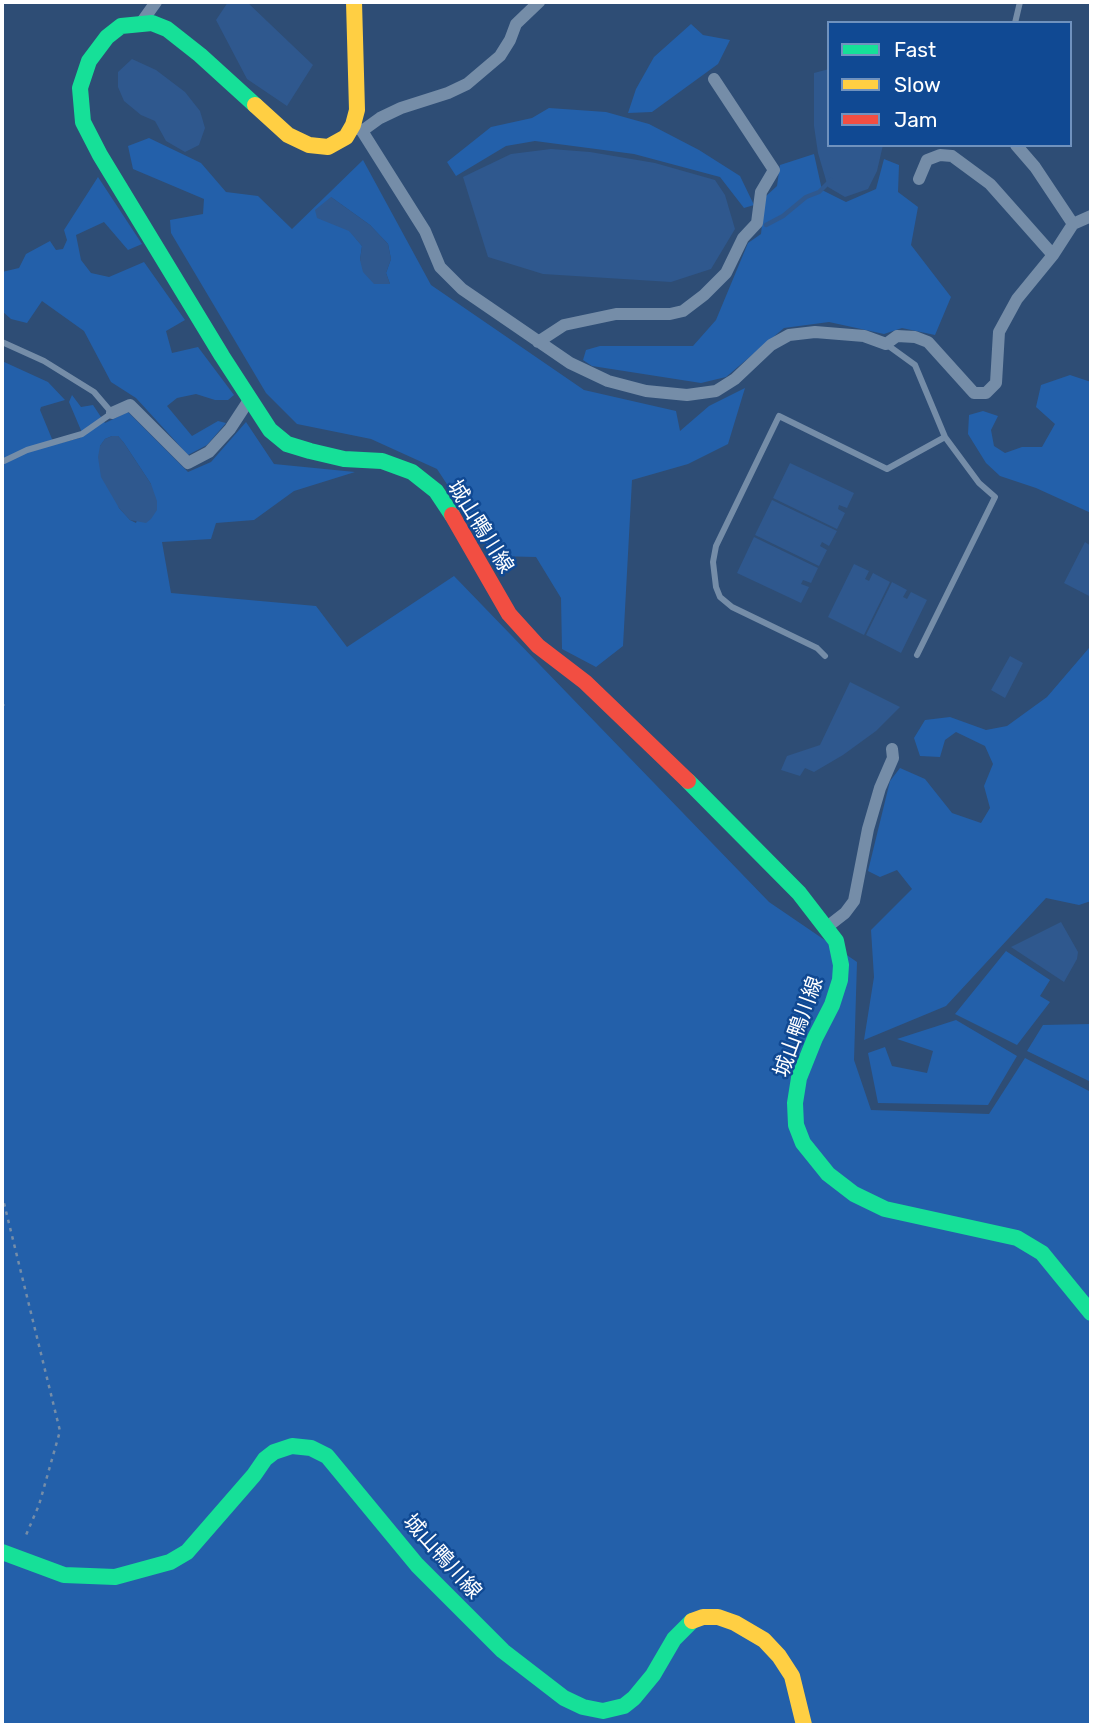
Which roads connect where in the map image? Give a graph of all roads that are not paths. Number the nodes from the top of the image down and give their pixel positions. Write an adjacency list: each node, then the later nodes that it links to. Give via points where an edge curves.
1 (156, 2): 6 (street)
2 (354, 2): 8 (main road)
3 (539, 2): 8 (street, via 516,24 500,56 467,83)
4 (1020, 2): 5 (lane)
5 (1015, 21)
6 (141, 23): 8 (main road, via 167,29 288,135 309,145 328,147); 17 (main road, 城山鴨川線, via 121,26 89,61 80,88 83,121)
7 (714, 79): 15 (street, via 774,170 761,192 757,223 743,238 726,273 683,310 603,316 564,325)
8 (358, 128): 15 (street, via 425,231 440,267 462,289)
9 (1018, 147): 12 (street)
10 (919, 179): 13 (street, via 927,160 952,156 990,184)
11 (1091, 216): 12 (street)
12 (1073, 224): 13 (street)
13 (1053, 255): 16 (street, via 1017,299 999,332 996,383 986,393 974,393 928,342 897,336)
14 (2, 342): 18 (lane, via 94,392)
15 (538, 342): 16 (street, via 608,381 687,395 716,391 789,335 864,336)
16 (886, 344): 19 (lane, via 915,365)
17 (249, 400): 18 (street, via 209,452 188,463 130,405); 24 (main road, 城山鴨川線, via 270,430 287,444 344,459 382,461 412,472 436,491 509,614 538,646 585,682 694,787 799,893)
18 (112, 413): 20 (lane, via 82,434)
19 (945, 437): 21 (lane, via 995,497); 22 (lane, via 887,469 779,416 716,546 716,587 732,607)
20 (4, 461)
21 (917, 655)
22 (825, 656)
23 (892, 749): 24 (street, via 893,758 868,829 854,901)
24 (827, 928): 25 (main road, 城山鴨川線, via 836,940 840,980 800,1079 796,1125 803,1143 828,1174 885,1209 1017,1238 1042,1253)
25 (1091, 1313)
26 (2, 1552): 27 (main road, 城山鴨川線, via 64,1576 115,1577 170,1562 187,1552 265,1459 292,1446 311,1447 327,1456 417,1565 493,1642 564,1698 603,1711 624,1706 653,1675 690,1622 718,1617 764,1640 779,1656 792,1676)
27 (804, 1725)

